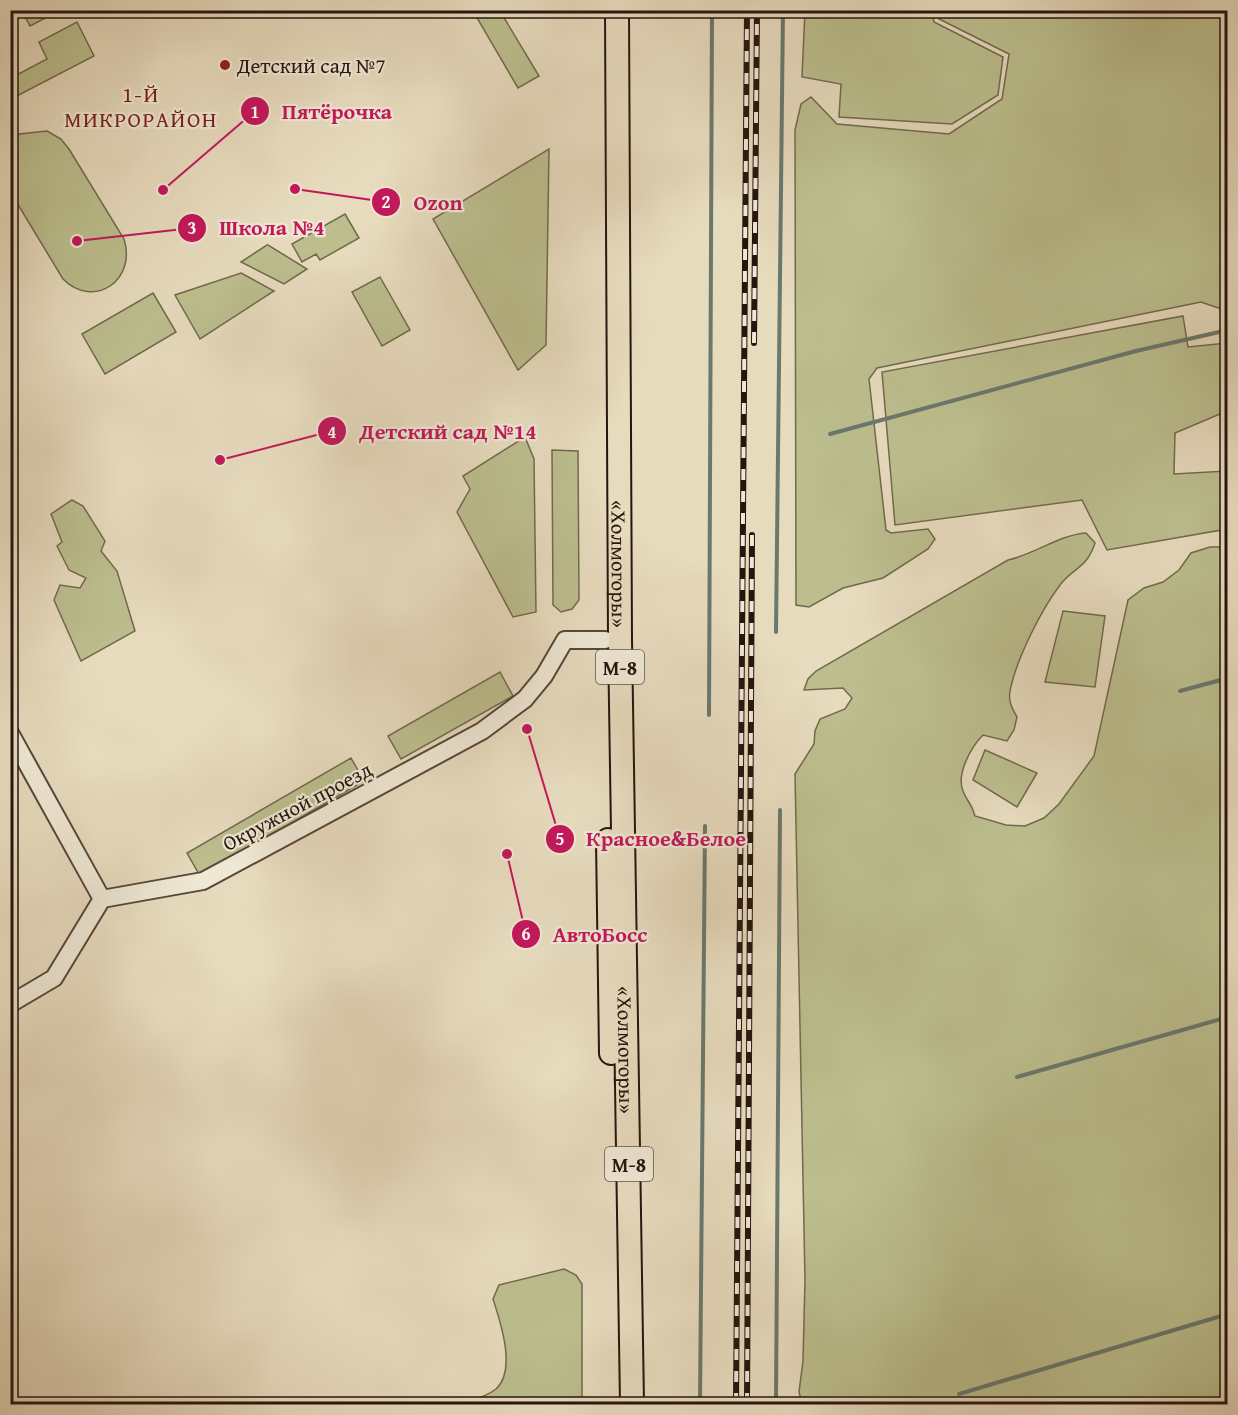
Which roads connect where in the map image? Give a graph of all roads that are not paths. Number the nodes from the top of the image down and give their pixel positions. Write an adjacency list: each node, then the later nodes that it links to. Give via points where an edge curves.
1 (601, 10): 3 (highway, «Холмогоры» / М-8)
2 (616, 10): 8 (highway, «Холмогоры» / М-8, via 620,640)
3 (605, 640): 5 (street, Окружной проезд, via 565,640 525,699 482,731 203,881); 7 (highway, «Холмогоры» / М-8)
4 (10, 734): 5 (street)
5 (102, 899): 6 (street, via 54,978)
6 (10, 1004)
7 (616, 1404)
8 (632, 1404)

